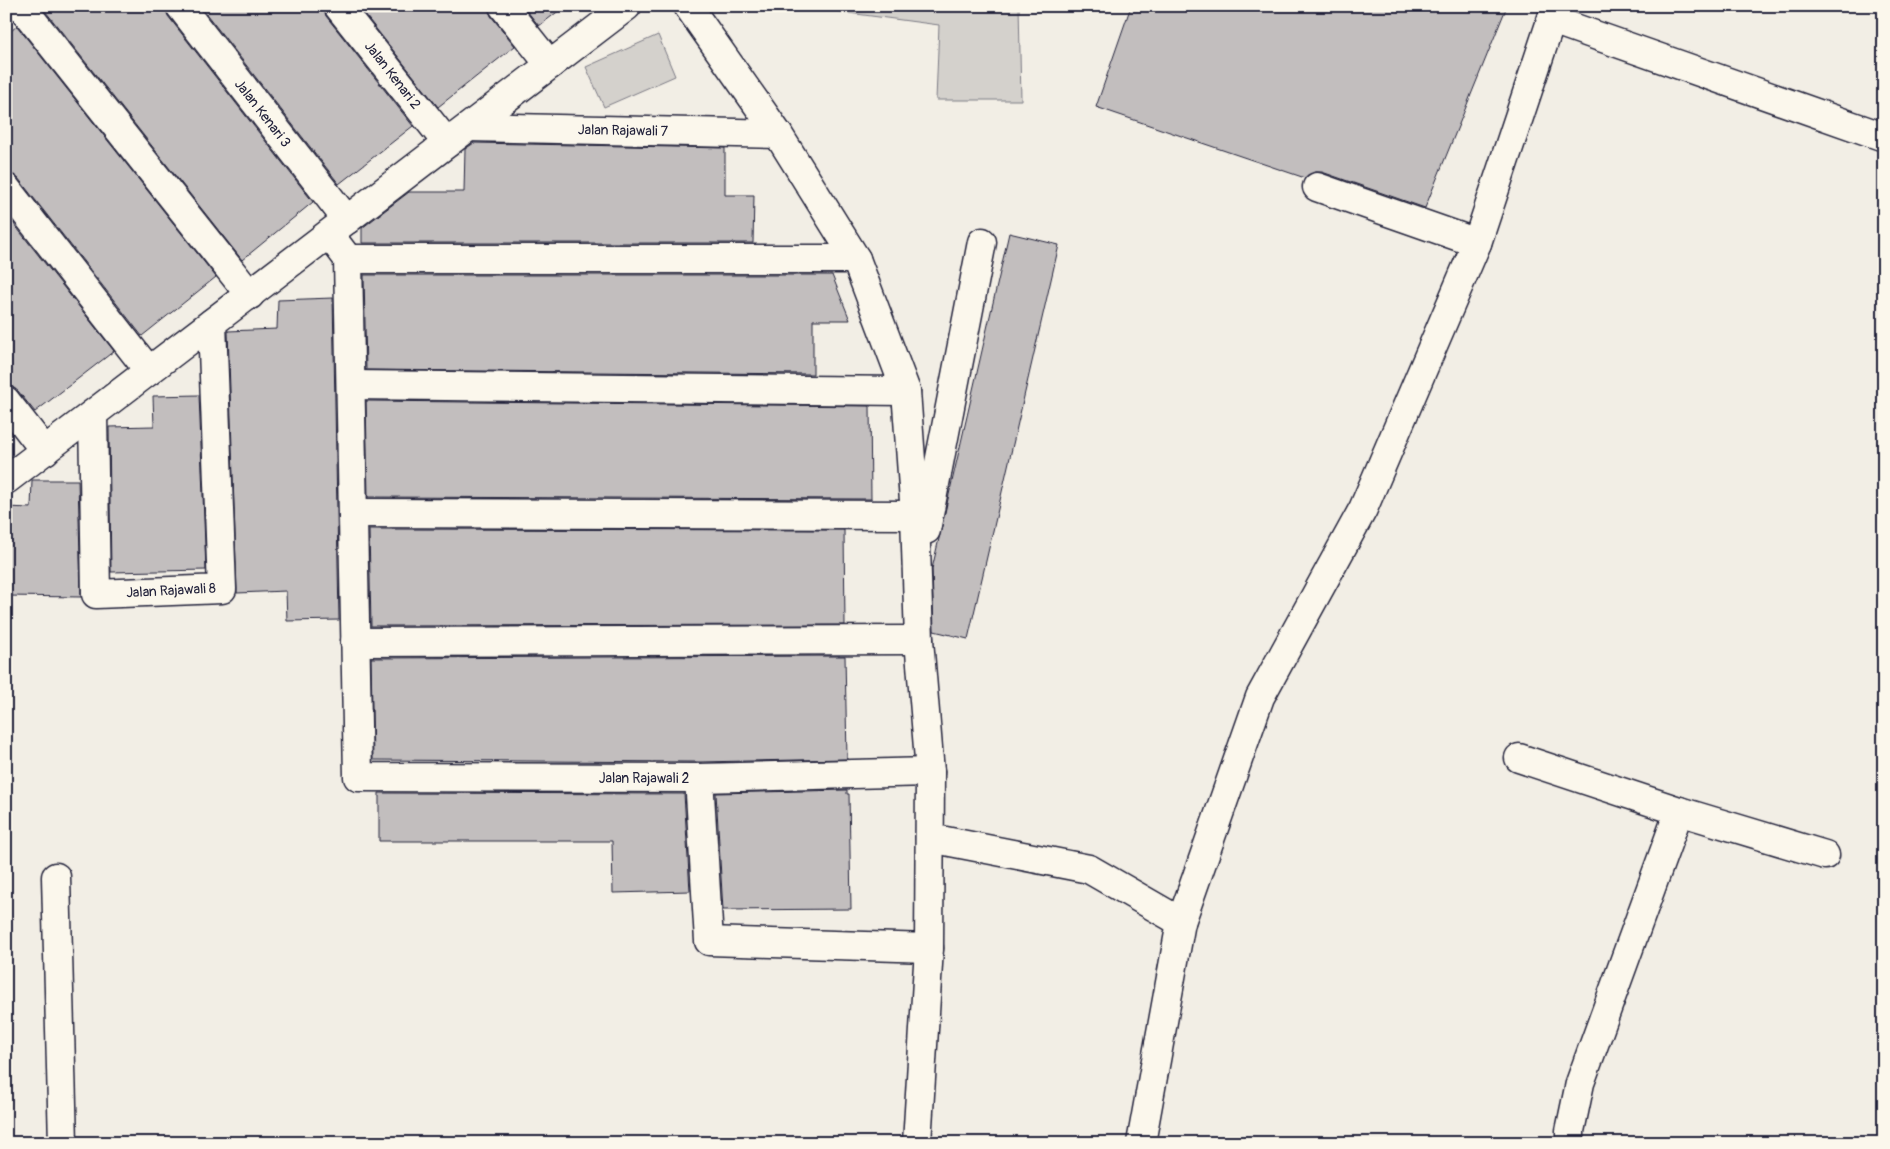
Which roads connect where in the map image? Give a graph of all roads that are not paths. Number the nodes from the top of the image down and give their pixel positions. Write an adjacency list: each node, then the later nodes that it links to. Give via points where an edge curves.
1 (21, 6): 20 (street)
2 (180, 6): 15 (street, Jalan Kenari 3)
3 (338, 6): 12 (street, Jalan Kenari 2)
4 (503, 6): 8 (street)
5 (627, 6): 8 (street)
6 (688, 6): 10 (street)
7 (1554, 13): 11 (street); 17 (street)
8 (550, 65): 9 (street)
9 (469, 127): 10 (street, Jalan Rajawali 7); 12 (street)
10 (778, 134): 19 (street)
11 (1884, 137)
12 (447, 144): 15 (street)
13 (1317, 187): 17 (street)
14 (6, 188): 22 (street)
15 (338, 227): 18 (street, Jalan Kenari 3); 20 (street)
16 (982, 242): 31 (street)
17 (1477, 243): 41 (street, via 1363,509 1260,697)
18 (348, 259): 19 (street); 23 (street)
19 (856, 259): 24 (street)
20 (250, 295): 21 (street)
21 (212, 324): 22 (street); 26 (street, Jalan Rajawali 8, via 222,589 96,594)
22 (149, 371): 26 (street)
23 (351, 385): 24 (street); 29 (street)
24 (906, 391): 30 (street)
25 (6, 401): 27 (street)
26 (93, 414): 27 (street)
27 (45, 451): 28 (street)
28 (6, 480)
29 (353, 513): 30 (street); 33 (street)
30 (915, 515): 31 (street)
31 (916, 580): 32 (street)
32 (918, 640): 33 (street); 35 (street)
33 (355, 642): 36 (street, Jalan Rajawali 2, via 358,777)
34 (1519, 758): 37 (street)
35 (930, 772): 36 (street, Jalan Rajawali 2); 38 (street)
36 (699, 778): 42 (street, via 709,941)
37 (1679, 811): 39 (street); 46 (street, via 1580,1083)
38 (930, 838): 41 (street, via 1089,869); 42 (street)
39 (1825, 855)
40 (56, 876): 43 (street)
41 (1181, 922): 45 (street)
42 (929, 948): 44 (street)
43 (63, 1143)
44 (917, 1143)
45 (1141, 1143)
46 (1570, 1143)

